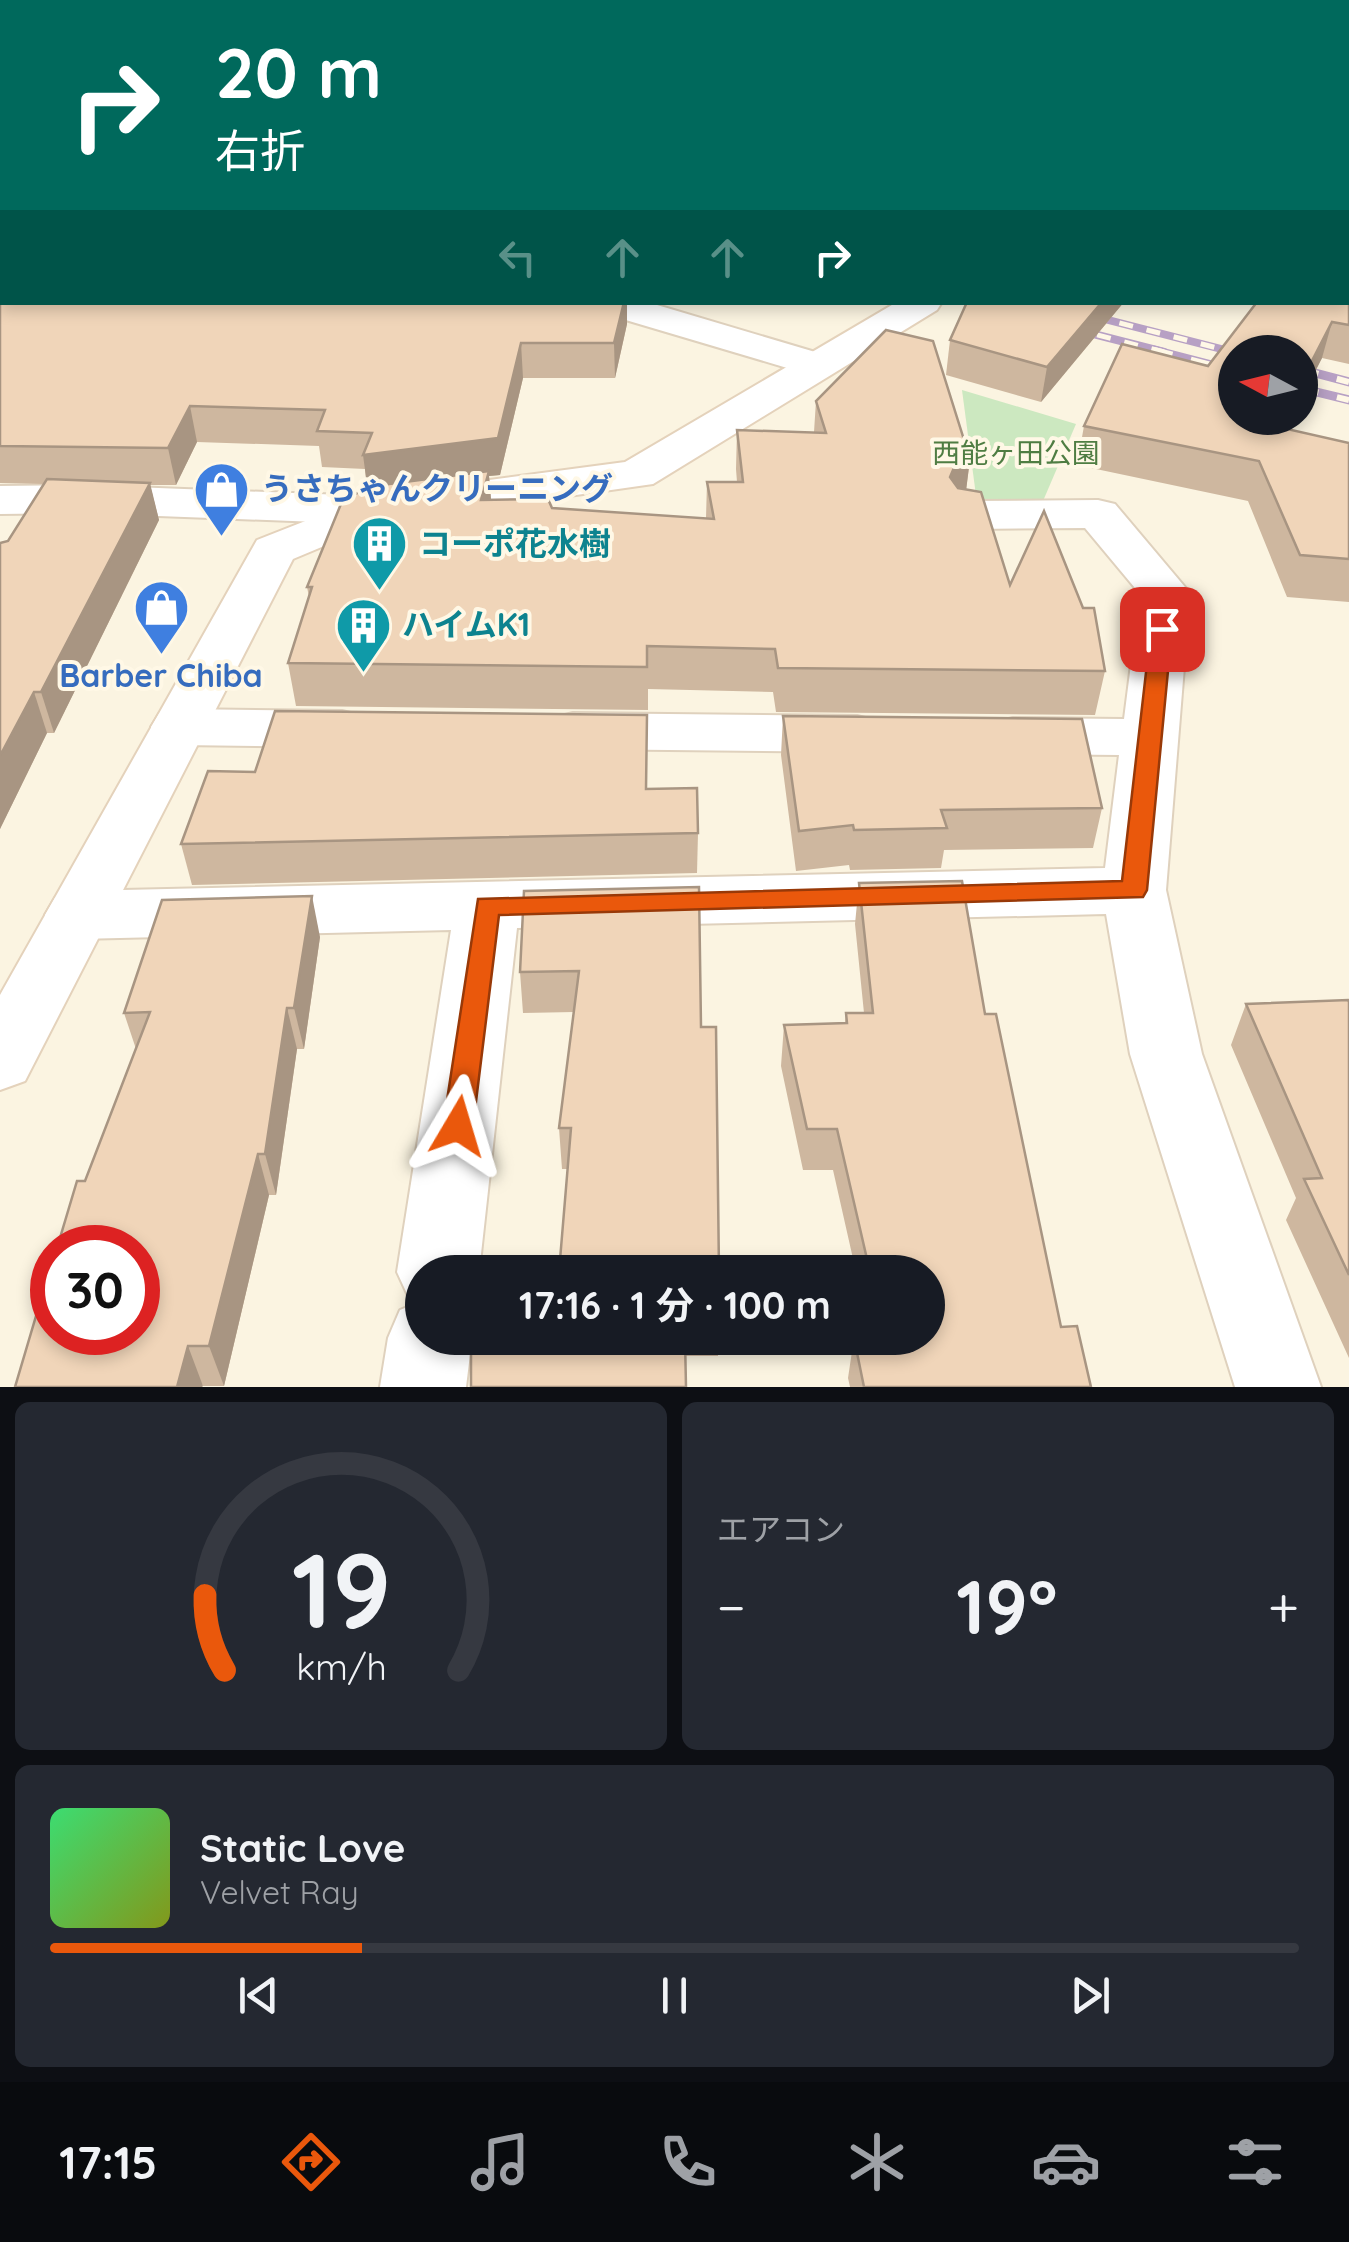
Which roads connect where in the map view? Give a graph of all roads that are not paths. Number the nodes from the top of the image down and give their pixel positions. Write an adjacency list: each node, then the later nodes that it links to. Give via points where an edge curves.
1 (615, 305): 3 (street)
2 (919, 305): 3 (street)
3 (818, 365): 5 (street, via 637,474)
4 (20, 500): 5 (street); 7 (street)
5 (369, 510): 8 (street, via 274,550)
6 (971, 515): 11 (street, via 1098,514 1165,593)
7 (10, 551)
8 (179, 728): 9 (street); 14 (street)
9 (399, 730)
10 (518, 731): 11 (street)
11 (1150, 737): 12 (street)
12 (1134, 890): 13 (street); 19 (street, via 1166,1054)
13 (487, 906): 14 (street); 16 (street)
14 (78, 915): 15 (street)
15 (2, 1053)
16 (440, 1255)
17 (428, 1355): 18 (street)
18 (423, 1387)
19 (1278, 1387)

